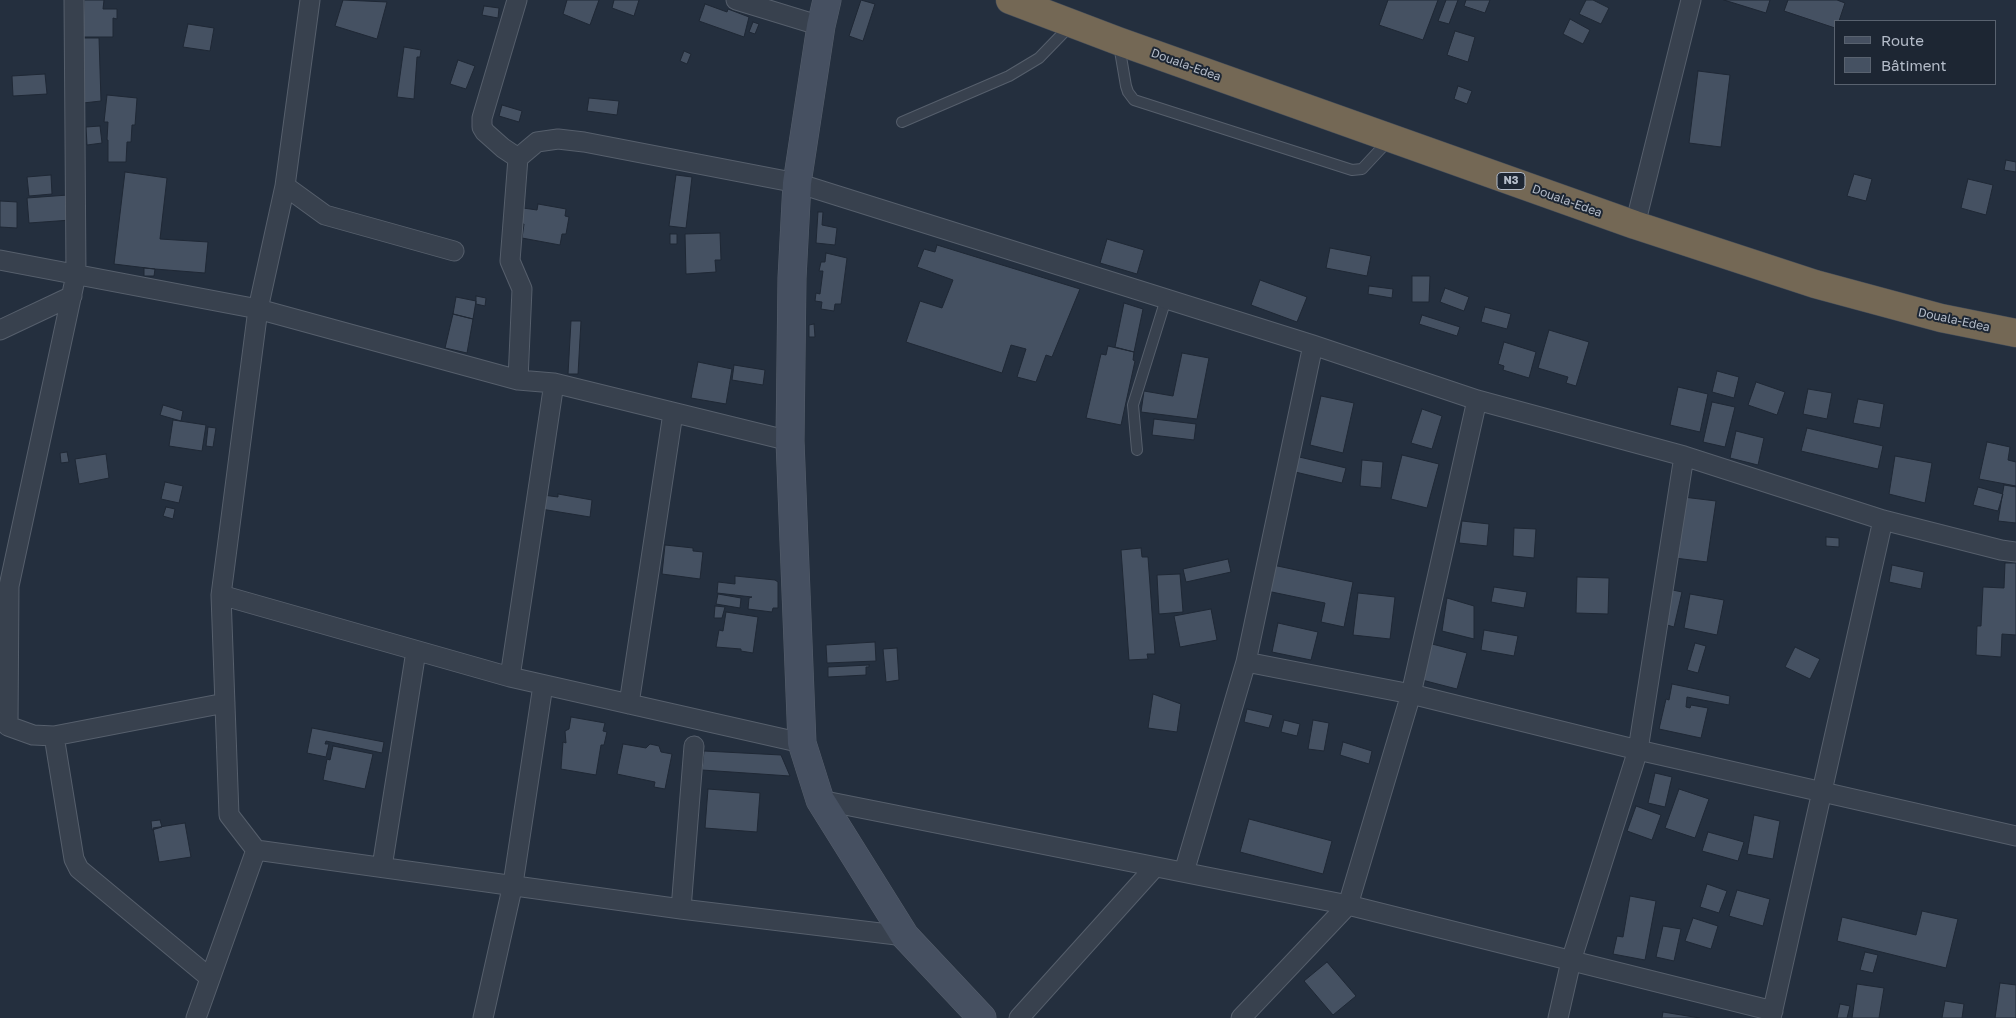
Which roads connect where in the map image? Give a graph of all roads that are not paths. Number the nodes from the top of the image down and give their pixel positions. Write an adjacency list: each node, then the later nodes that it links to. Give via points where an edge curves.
1 (74, 0): 19 (street)
2 (310, 0): 15 (street)
3 (517, 0): 13 (street, via 482,127)
4 (736, 0): 9 (street)
5 (827, 0): 9 (main road)
6 (1691, 0): 16 (street)
7 (1006, 1): 8 (highway, Douala-Edea / N3)
8 (1072, 24): 10 (highway, Douala-Edea / N3); 11 (lane, via 1039,58 1009,76)
9 (821, 26): 14 (main road)
10 (1118, 41): 12 (highway, Douala-Edea / N3); 12 (lane, via 1126,86 1134,100 1352,170 1362,169)
11 (902, 122)
12 (1391, 138): 16 (highway, Douala-Edea / N3)
13 (518, 158): 14 (street, via 537,142 558,139); 26 (street, via 510,261 522,289)
14 (797, 183): 21 (street); 30 (main road)
15 (285, 186): 17 (street, via 325,215); 22 (street)
16 (1635, 225): 24 (highway, Douala-Edea / N3, via 1814,284 1941,318)
17 (454, 252)
18 (0, 260): 19 (street)
19 (76, 276): 20 (street); 22 (street)
20 (72, 296): 23 (street); 43 (street, via 9,586 8,726 33,735)
21 (1166, 299): 25 (street); 31 (lane, via 1133,405)
22 (258, 309): 26 (street); 35 (street)
23 (0, 330)
24 (2016, 333)
25 (1313, 346): 28 (street); 37 (street)
26 (518, 380): 27 (street)
27 (554, 383): 29 (street); 38 (street)
28 (1477, 400): 32 (street); 40 (street)
29 (673, 413): 30 (street); 42 (street)
30 (790, 441): 44 (main road)
31 (1137, 450)
32 (1684, 456): 33 (street); 46 (street)
33 (1883, 520): 34 (street); 47 (street)
34 (2016, 552)
35 (220, 595): 36 (street); 41 (street)
36 (416, 651): 38 (street); 51 (street)
37 (1246, 662): 40 (street); 53 (street)
38 (510, 677): 39 (street)
39 (543, 685): 42 (street); 54 (street)
40 (1412, 694): 46 (street); 55 (street)
41 (225, 703): 43 (street); 50 (street, via 229,815)
42 (629, 704): 44 (street)
43 (54, 736): 59 (street, via 74,859 79,869)
44 (802, 744): 48 (main road)
45 (694, 746): 56 (street)
46 (1638, 750): 47 (street); 58 (street)
47 (1822, 792): 49 (street); 60 (street)
48 (820, 800): 52 (street); 57 (main road)
49 (2016, 836)
50 (256, 850): 51 (street); 59 (street)
51 (382, 867): 54 (street)
52 (1155, 867): 53 (street); 64 (street)
53 (1184, 872): 55 (street)
54 (513, 884): 56 (street); 62 (street)
55 (1348, 905): 58 (street); 65 (street)
56 (681, 909): 57 (street)
57 (905, 936): 63 (main road)
58 (1571, 961): 60 (street); 66 (street)
59 (210, 978): 61 (street)
60 (1772, 1014)
61 (196, 1018)
62 (483, 1018)
63 (982, 1018)
64 (1019, 1018)
65 (1241, 1018)
66 (1558, 1018)

